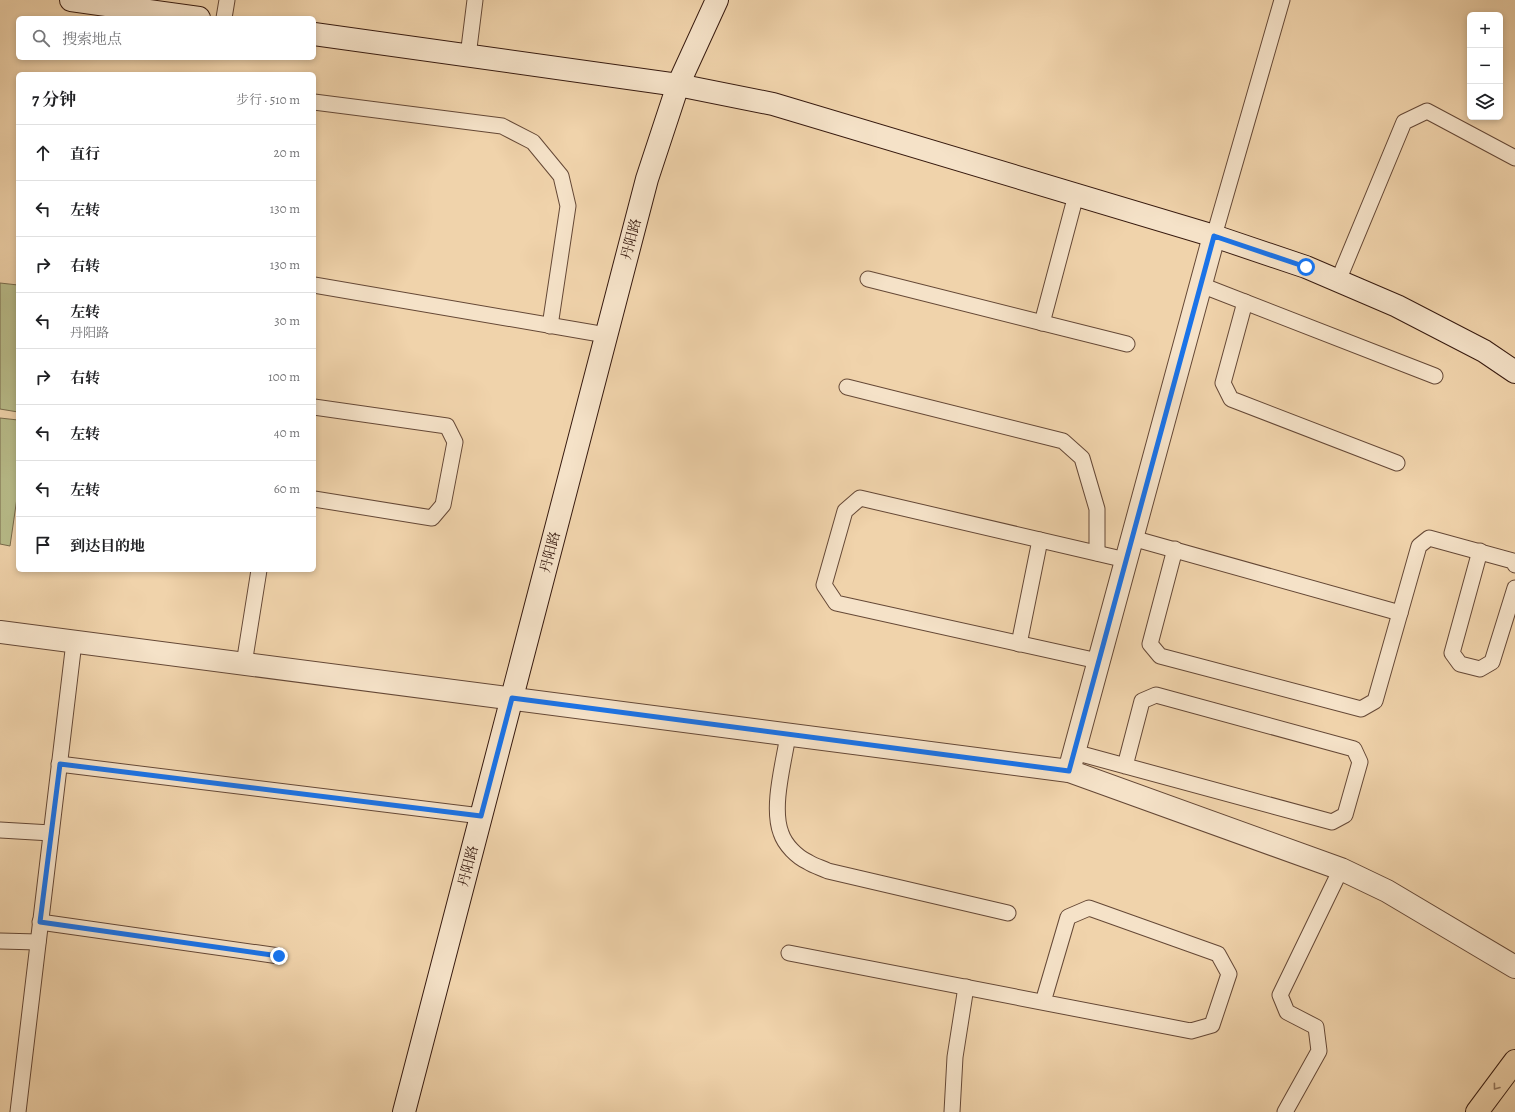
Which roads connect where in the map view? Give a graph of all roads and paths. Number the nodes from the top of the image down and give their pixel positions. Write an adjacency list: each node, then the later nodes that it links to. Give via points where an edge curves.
1 (71, 0): 6 (main road)
2 (227, 0): 7 (lane)
3 (475, 0): 9 (lane)
4 (717, 0): 10 (main road, 丹阳路)
5 (1282, 0): 14 (lane)
6 (185, 16)
7 (224, 16)
8 (316, 34): 9 (main road)
9 (468, 56): 10 (main road)
10 (678, 85): 13 (main road, via 774,104); 22 (main road, 丹阳路, via 647,179)
11 (316, 102): 21 (lane, via 502,126 533,142 561,176 568,206)
12 (1515, 158): 16 (lane, via 1427,111 1404,122)
13 (1076, 195): 14 (main road); 20 (lane)
14 (1214, 236): 16 (main road, via 1306,267); 18 (main road)
15 (868, 279): 20 (lane)
16 (1338, 281): 24 (main road, via 1397,306 1484,351)
17 (316, 285): 21 (lane)
18 (1201, 285): 19 (lane); 30 (main road)
19 (1245, 302): 25 (lane); 28 (lane, via 1223,383 1231,399)
20 (1042, 323): 23 (lane)
21 (550, 326): 22 (lane)
22 (606, 335): 45 (main road, 丹阳路)
23 (1127, 344)
24 (1515, 372)
25 (1435, 376)
26 (847, 387): 34 (lane, via 1063,441 1082,458 1097,509)
27 (316, 407): 29 (lane, via 446,426 455,442 443,505 432,518)
28 (1397, 463)
29 (316, 499)
30 (1132, 538): 32 (lane); 35 (main road)
31 (1040, 540): 34 (lane); 42 (lane); 42 (lane, via 860,498 845,511 824,585 836,603)
32 (1175, 549): 39 (lane); 39 (lane, via 1150,644 1160,656 1361,709 1375,701)
33 (1480, 551): 36 (lane, via 1513,561); 38 (lane, via 1452,653 1460,664 1480,669 1492,662); 39 (lane, via 1429,538 1419,546)
34 (1097, 553): 35 (lane)
35 (1126, 560): 43 (main road)
36 (1515, 565)
37 (259, 572): 44 (lane)
38 (1515, 588)
39 (1400, 612)
40 (0, 632): 41 (main road)
41 (74, 642): 44 (main road); 48 (lane)
42 (1019, 644): 43 (lane)
43 (1098, 662): 47 (main road)
44 (244, 664): 45 (main road)
45 (512, 698): 46 (main road); 50 (main road, 丹阳路)
46 (788, 734): 47 (main road); 54 (lane, via 778,815 781,833 792,850 807,862 828,871)
47 (1071, 761): 49 (lane); 53 (main road)
48 (60, 764): 50 (lane); 52 (lane)
49 (1125, 766): 49 (lane, via 1332,822 1345,815 1360,762 1354,750 1156,695 1142,701)
50 (481, 816): 65 (main road, 丹阳路)
51 (0, 830): 52 (lane)
52 (51, 833): 55 (lane)
53 (1341, 869): 60 (main road, via 1387,891); 67 (lane, via 1280,995 1287,1012 1316,1027 1319,1051)
54 (1008, 913)
55 (40, 922): 57 (lane); 59 (lane)
56 (0, 941): 57 (lane)
57 (38, 942): 64 (lane)
58 (789, 953): 61 (lane)
59 (279, 956)
60 (1515, 967)
61 (966, 987): 62 (lane); 66 (lane, via 955,1057)
62 (1043, 1002): 62 (lane, via 1191,1031 1212,1025 1229,974 1218,954 1089,908 1068,917)
63 (1515, 1062): 68 (highway, one-way to 68)
64 (18, 1112)
65 (404, 1112)
66 (952, 1112)
67 (1285, 1112)
68 (1477, 1112)

